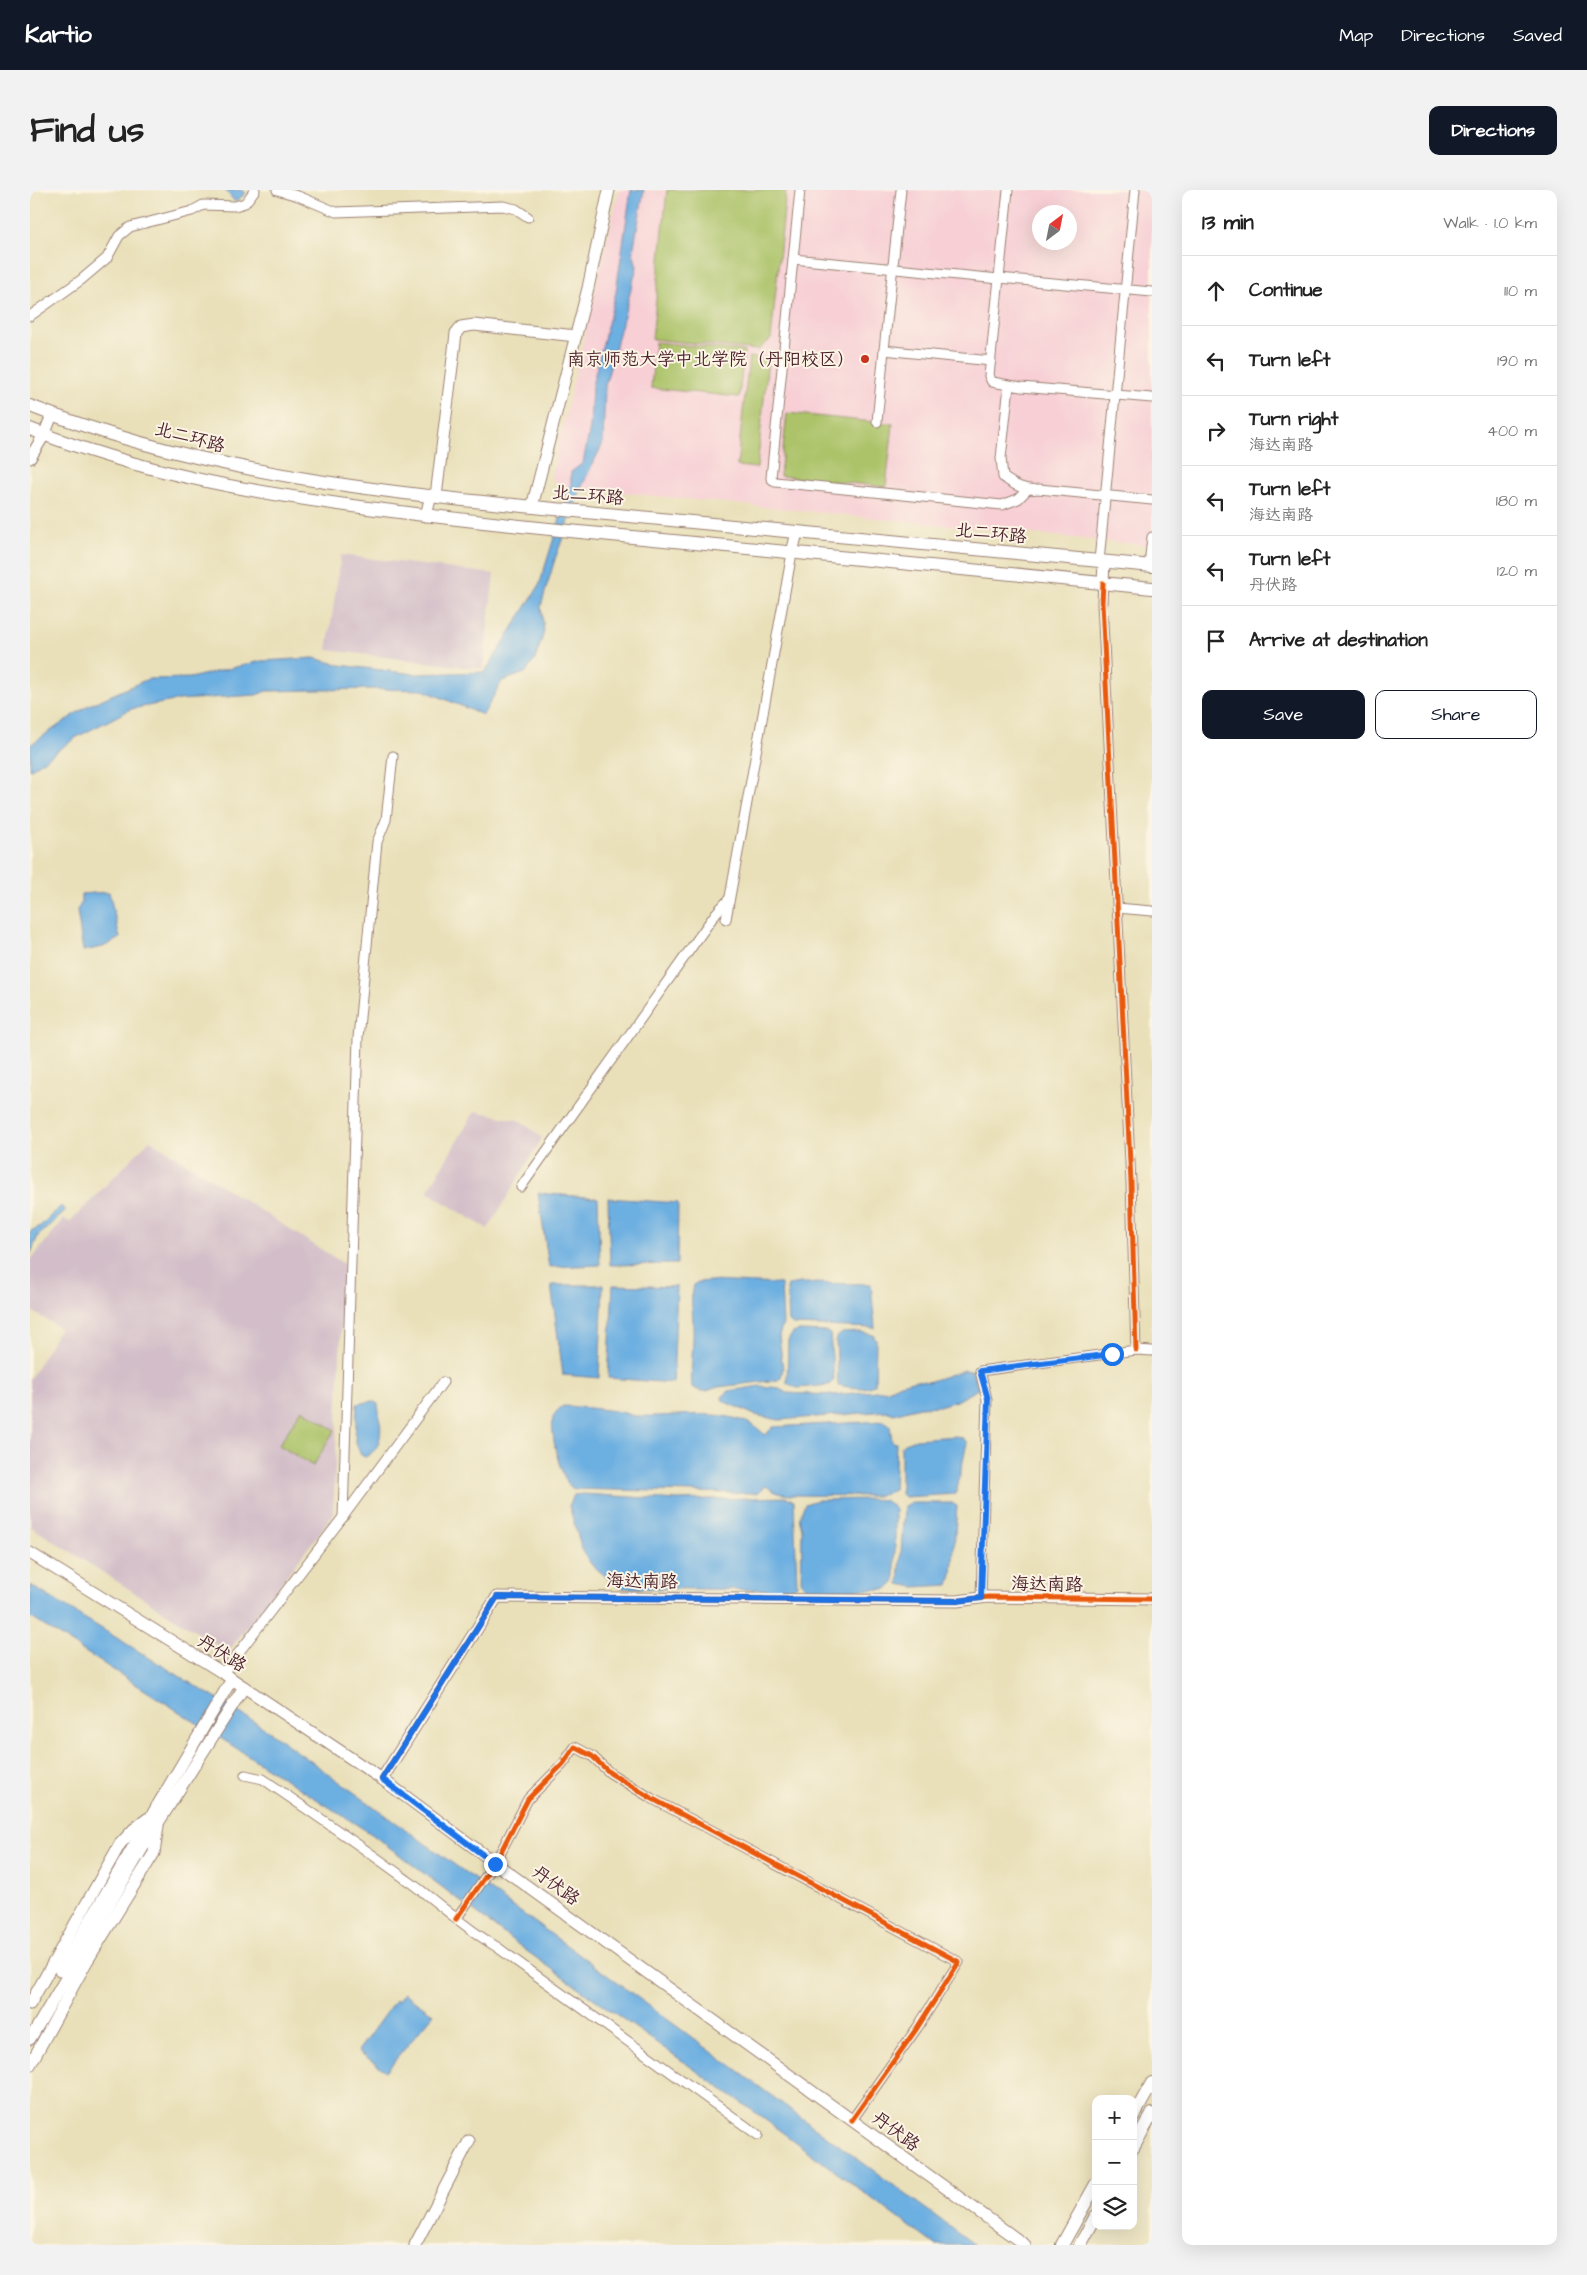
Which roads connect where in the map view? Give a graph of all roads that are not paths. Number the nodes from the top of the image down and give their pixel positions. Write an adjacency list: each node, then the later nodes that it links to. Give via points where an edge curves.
1 (255, 190): 14 (street, via 245,203 235,206 203,205 192,211 130,227 119,236 107,258)
2 (277, 190): 8 (street, via 336,212 503,206)
3 (609, 190): 15 (street)
4 (800, 190): 9 (street)
5 (901, 190): 10 (street)
6 (1008, 190): 11 (street)
7 (1135, 190): 12 (street)
8 (528, 217)
9 (793, 259): 10 (street); 27 (street, via 771,478 775,482 1002,505 1018,499)
10 (893, 269): 11 (street); 16 (street)
11 (999, 278): 12 (street); 17 (street)
12 (1126, 290): 13 (street); 19 (street)
13 (1152, 292)
14 (30, 316)
15 (576, 336): 29 (street, via 461,326 454,342); 31 (street)
16 (884, 350): 17 (street); 23 (street)
17 (991, 361): 18 (street, via 989,376 992,382)
18 (1009, 386): 19 (street); 27 (street, via 1001,471 1011,483)
19 (1116, 395): 20 (street); 28 (street)
20 (1152, 398)
21 (30, 406): 22 (main road, 北二环路)
22 (52, 415): 25 (street); 29 (main road, 北二环路, via 238,467)
23 (877, 422)
24 (30, 429): 25 (main road)
25 (44, 435): 26 (street); 32 (main road, via 233,488)
26 (30, 458)
27 (1028, 489): 28 (street)
28 (1106, 494): 30 (street); 36 (street)
29 (433, 496): 31 (main road, 北二环路); 32 (street)
30 (1152, 500)
31 (532, 507): 33 (main road, 北二环路)
32 (426, 516): 35 (main road)
33 (797, 532): 35 (street); 36 (main road, 北二环路)
34 (1152, 537): 37 (street)
35 (792, 553): 38 (main road); 41 (street)
36 (1102, 561): 37 (main road, 北二环路); 38 (street)
37 (1151, 566)
38 (1103, 583): 39 (main road); 42 (street)
39 (1152, 588)
40 (392, 756): 49 (street, via 386,820 377,842 358,1038)
41 (729, 898): 44 (street); 45 (street)
42 (1117, 908): 43 (street); 46 (street)
43 (1152, 911)
44 (726, 919)
45 (521, 1187)
46 (1136, 1350): 47 (street); 51 (street, via 980,1371 988,1399)
47 (1152, 1351)
48 (443, 1382): 49 (street)
49 (343, 1517): 53 (street)
50 (30, 1553): 53 (street, 丹伏路)
51 (981, 1598): 52 (street, 海达南路); 56 (street, 海达南路, via 947,1601 497,1597)
52 (1152, 1599)
53 (227, 1676): 54 (street, 丹伏路); 57 (street, via 221,1697)
54 (244, 1687): 56 (street, 丹伏路); 57 (street)
55 (245, 1775): 59 (street, via 263,1779)
56 (382, 1779): 58 (street, 丹伏路)
57 (155, 1819): 60 (street, via 134,1828 120,1844); 61 (street); 62 (street); 63 (street, via 154,1853 87,1961)
58 (495, 1864): 59 (street); 67 (street, 丹伏路); 67 (street, via 528,1799 575,1747 651,1798 959,1962)
59 (458, 1916): 68 (street)
60 (30, 2004)
61 (30, 2025)
62 (30, 2040)
63 (30, 2065)
64 (1152, 2082): 65 (main road)
65 (1137, 2109)
66 (1152, 2114): 70 (main road)
67 (852, 2120): 74 (street, 丹伏路)
68 (758, 2135)
69 (469, 2141): 73 (street)
70 (1137, 2141)
71 (1095, 2185): 75 (main road)
72 (1092, 2223): 76 (main road)
73 (415, 2245)
74 (1025, 2245)
75 (1062, 2245)
76 (1080, 2245)

